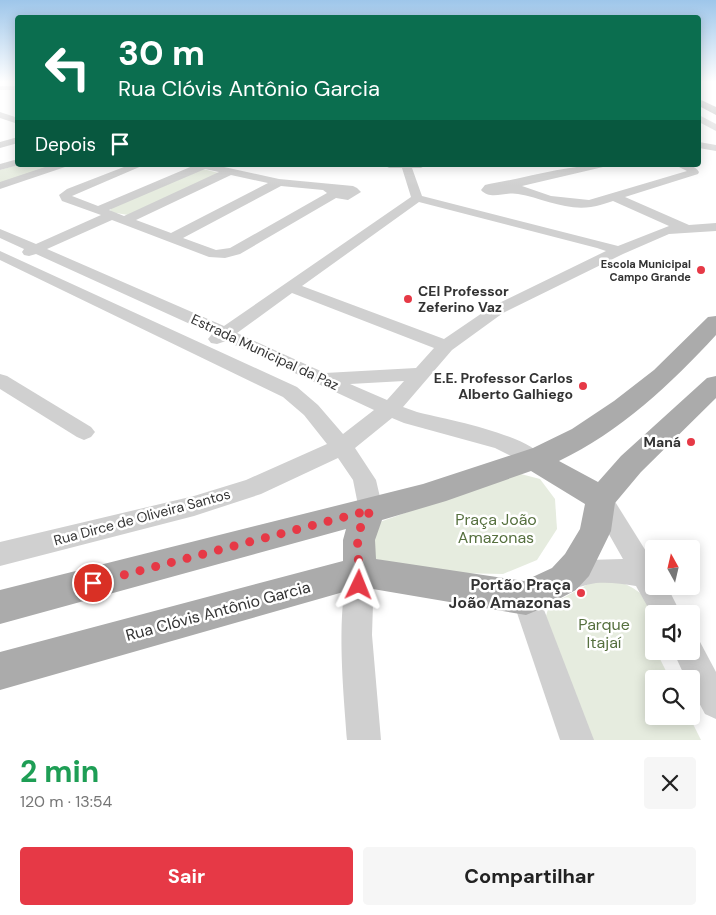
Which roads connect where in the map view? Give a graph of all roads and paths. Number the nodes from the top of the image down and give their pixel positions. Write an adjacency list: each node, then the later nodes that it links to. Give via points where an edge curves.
1 (701, 119): 4 (street)
2 (15, 123): 3 (street)
3 (0, 127)
4 (716, 128)
5 (15, 141): 6 (street)
6 (0, 145)
7 (701, 145): 8 (street)
8 (716, 148)
9 (15, 163): 10 (street)
10 (0, 167)
11 (55, 167): 21 (street)
12 (134, 167): 24 (street, via 66,195 66,198)
13 (198, 167): 24 (street)
14 (407, 167): 23 (street)
15 (552, 167): 19 (street)
16 (591, 167): 19 (street)
17 (686, 167): 22 (street, via 693,173)
18 (224, 169): 20 (street); 24 (street)
19 (566, 173): 22 (street, via 519,187 579,204)
20 (278, 182): 28 (street); 28 (street, via 329,191 228,253 214,254)
21 (0, 186)
22 (615, 197): 26 (street)
23 (416, 198): 30 (street); 32 (street)
24 (112, 215): 28 (street); 29 (street)
25 (716, 227): 26 (street, Rua Dirce de Oliveira Santos)
26 (684, 228): 30 (street, Rua Dirce de Oliveira Santos, via 667,230)
27 (0, 233): 29 (street, Estrada Municipal da Paz)
28 (172, 238)
29 (35, 249): 31 (street); 34 (street, Estrada Municipal da Paz)
30 (618, 251): 35 (street, Rua Dirce de Oliveira Santos, via 497,310)
31 (4, 260): 36 (street, Estrada Municipal da Paz)
32 (290, 287): 34 (street); 35 (street)
33 (716, 322): 44 (main road, via 692,349 606,420 559,448)
34 (224, 333): 36 (street); 38 (street, Estrada Municipal da Paz)
35 (446, 346): 37 (street, Rua Dirce de Oliveira Santos)
36 (203, 350): 43 (street, Estrada Municipal da Paz, via 290,392 311,410)
37 (421, 374): 38 (street); 41 (street, Rua Dirce de Oliveira Santos)
38 (324, 380): 41 (street, Estrada Municipal da Paz)
39 (4, 387): 42 (street)
40 (713, 390): 45 (main road, via 632,464)
41 (390, 408): 43 (street, Rua Dirce de Oliveira Santos); 44 (street, Estrada Municipal da Paz, via 411,418 518,448)
42 (84, 432)
43 (341, 447): 46 (street, Estrada Municipal da Paz, via 360,470); 47 (street, Rua Dirce de Oliveira Santos, via 253,486 194,506)
44 (533, 459): 45 (main road); 46 (main road, via 464,484)
45 (601, 499): 49 (street); 51 (main road, via 591,541)
46 (371, 510): 48 (main road, via 360,530); 53 (main road)
47 (0, 554)
48 (360, 572): 52 (main road, Rua Clóvis Antônio Garcia); 55 (main road, Rua Clóvis Antônio Garcia); 57 (street, via 356,629)
49 (645, 574)
50 (645, 576): 51 (street, via 624,570 599,570)
51 (564, 579): 52 (main road)
52 (526, 598): 58 (street)
53 (0, 607)
54 (693, 660): 56 (street)
55 (0, 671)
56 (716, 703)
57 (364, 740)
58 (577, 740)

